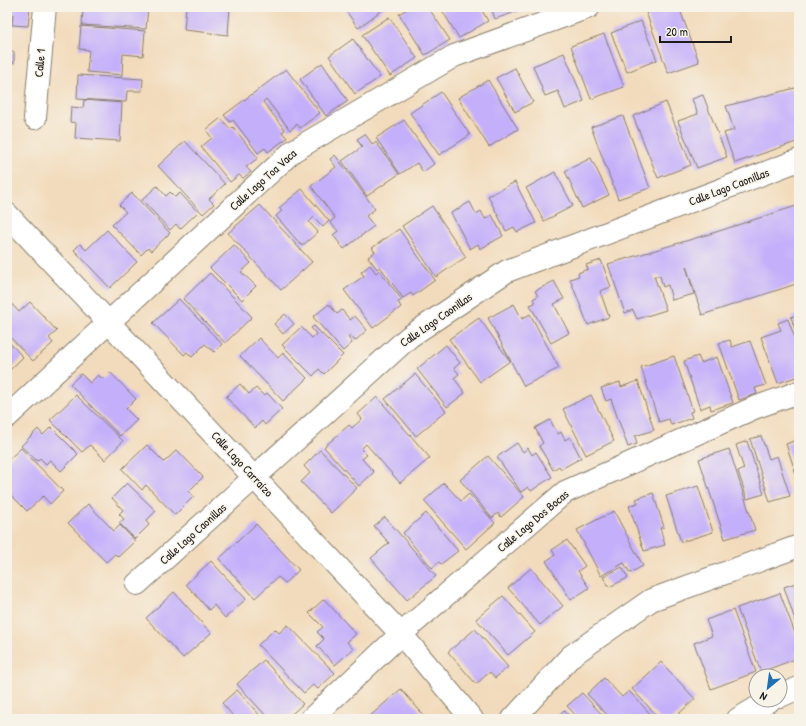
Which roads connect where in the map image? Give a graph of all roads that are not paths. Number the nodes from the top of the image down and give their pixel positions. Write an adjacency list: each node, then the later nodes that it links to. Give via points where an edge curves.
1 (45, 7): 3 (street, Calle 1)
2 (589, 7): 6 (street, Calle Lago Toa Vaca, via 454,56 293,151)
3 (35, 118)
4 (799, 160): 9 (street, Calle Lago Caonillas, via 507,271 409,337)
5 (7, 214): 6 (street, Calle Lago Carraízo)
6 (109, 322): 8 (street, Calle Lago Toa Vaca); 9 (street, Calle Lago Carraízo)
7 (799, 392): 12 (street, Calle Lago Dos Bocas, via 754,408 565,492)
8 (7, 417)
9 (255, 478): 11 (street, Calle Lago Caonillas); 12 (street, Calle Lago Carraízo)
10 (799, 546): 18 (street, via 650,600 571,656)
11 (137, 584)
12 (401, 634): 16 (street, Calle Lago Dos Bocas); 17 (street, Calle Lago Carraízo)
13 (799, 688): 14 (street)
14 (788, 693)
15 (757, 708): 19 (street)
16 (311, 719)
17 (472, 719)
18 (513, 719)
19 (738, 719)

